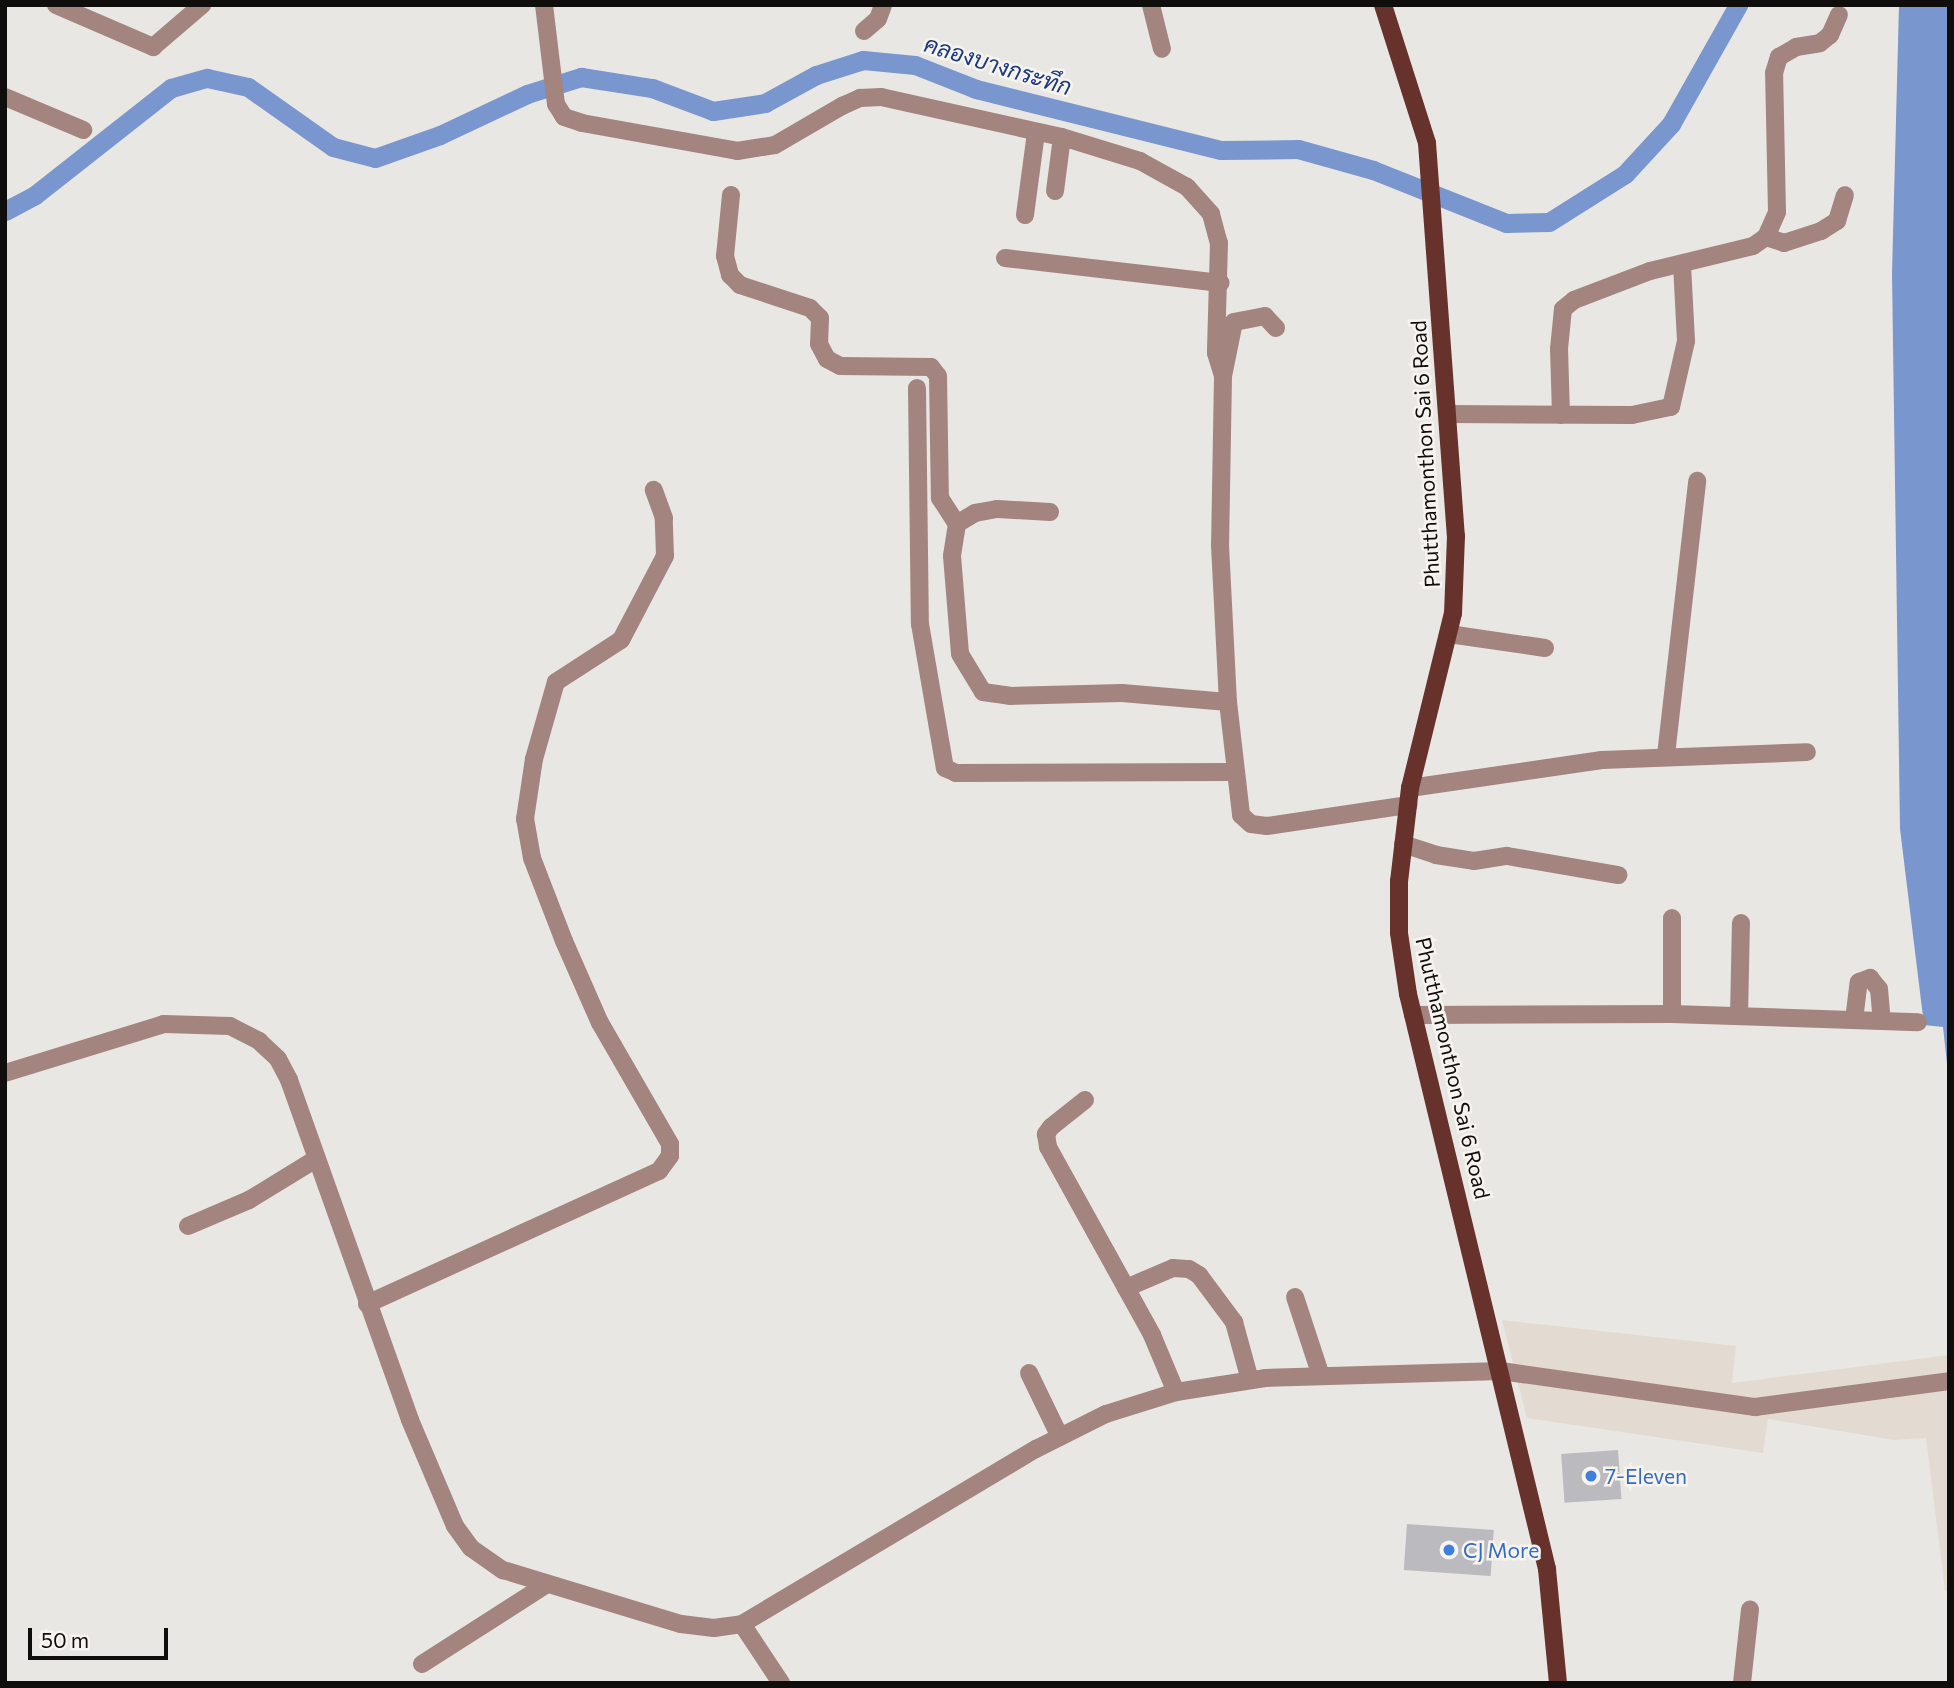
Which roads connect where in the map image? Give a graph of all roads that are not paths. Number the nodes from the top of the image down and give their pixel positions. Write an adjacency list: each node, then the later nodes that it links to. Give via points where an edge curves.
1 (56, 5): 2 (street, via 153,47)
2 (202, 5)
3 (544, 5): 12 (street, via 556,104 564,117 582,123 737,151 775,145 860,98 881,97)
4 (883, 5): 8 (street, via 878,19)
5 (1151, 5): 9 (street)
6 (1383, 5): 25 (main road, Phutthamonthon Sai 6 Road, via 1427,143)
7 (1839, 15): 18 (street, via 1830,35 1820,43 1796,47 1779,57 1774,73 1777,212)
8 (864, 31)
9 (1161, 49)
10 (5, 97): 11 (street)
11 (83, 130)
12 (1036, 133): 13 (street); 17 (street)
13 (1062, 137): 14 (street); 21 (street, via 1140,161 1187,187 1211,214 1219,243)
14 (1055, 191)
15 (731, 195): 30 (street, via 725,256 730,275 740,285 810,308 820,318 819,344 827,359 840,366 931,368 938,376 940,498)
16 (1845, 195): 18 (street, via 1837,221 1821,231 1784,243)
17 (1025, 215)
18 (1766, 237): 20 (street, via 1753,246)
19 (1005, 258): 21 (street)
20 (1682, 264): 26 (street, via 1627,279 1563,309); 26 (street, via 1686,341 1671,407 1658,413)
21 (1221, 283): 23 (street, via 1216,354)
22 (1276, 328): 23 (street, via 1265,316 1234,322)
23 (1223, 376): 33 (street, via 1220,545)
24 (917, 388): 36 (street, via 920,624 945,768 956,773)
25 (1448, 414): 26 (street); 31 (main road, Phutthamonthon Sai 6 Road, via 1456,585)
26 (1561, 415)
27 (1697, 481): 35 (street)
28 (654, 490): 54 (street, via 664,518 664,556 621,640 556,682 534,759 524,818 532,858 564,941 600,1023 670,1144 670,1156 659,1171)
29 (1049, 512): 30 (street, via 997,509 975,513)
30 (957, 524): 33 (street, via 952,556 960,654 983,692 1010,696 1122,693)
31 (1449, 634): 32 (street); 37 (main road, Phutthamonthon Sai 6 Road)
32 (1545, 648)
33 (1227, 702): 36 (street)
34 (1808, 752): 35 (street)
35 (1666, 755): 37 (street)
36 (1233, 772): 37 (street, via 1241,815 1251,824)
37 (1409, 797): 38 (main road, Phutthamonthon Sai 6 Road)
38 (1403, 844): 39 (street, via 1474,861 1507,856); 42 (main road, Phutthamonthon Sai 6 Road, via 1399,933)
39 (1618, 875)
40 (1672, 918): 43 (street)
41 (1741, 923): 44 (street)
42 (1413, 1014): 43 (street); 55 (main road, Phutthamonthon Sai 6 Road)
43 (1672, 1014): 44 (street)
44 (1739, 1016): 45 (street)
45 (1854, 1020): 46 (street); 46 (street, via 1859,982 1870,978 1879,989)
46 (1882, 1021): 47 (street)
47 (1918, 1022)
48 (5, 1073): 50 (street, via 164,1024 230,1026 259,1041 278,1059)
49 (1085, 1100): 52 (street, via 1051,1127 1046,1134 1048,1147)
50 (316, 1159): 51 (street, via 249,1200); 54 (street)
51 (188, 1226)
52 (1126, 1288): 58 (street, via 1173,1268 1199,1275 1234,1322); 60 (street)
53 (1294, 1297): 57 (street)
54 (367, 1304): 62 (street, via 455,1526 484,1560)
55 (1501, 1371): 57 (street); 59 (street, via 1755,1407); 66 (main road, Phutthamonthon Sai 6 Road, via 1547,1569)
56 (1030, 1373): 61 (street)
57 (1321, 1376): 58 (street)
58 (1250, 1380): 60 (street)
59 (1949, 1381)
60 (1176, 1392): 61 (street, via 1106,1414)
61 (1060, 1437): 64 (street)
62 (547, 1584): 64 (street, via 681,1624 714,1628); 65 (street)
63 (1750, 1609): 68 (street)
64 (741, 1624): 67 (street)
65 (422, 1664)
66 (1559, 1682)
67 (781, 1683)
68 (1742, 1683)

